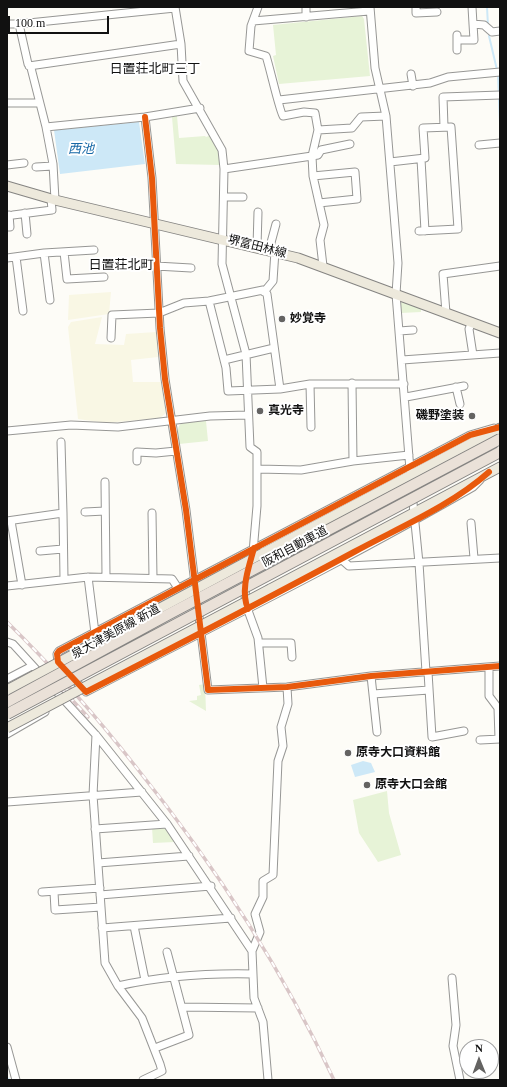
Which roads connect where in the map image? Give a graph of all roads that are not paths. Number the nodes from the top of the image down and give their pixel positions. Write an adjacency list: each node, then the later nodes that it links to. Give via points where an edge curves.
1 (258, 7): 9 (street)
2 (306, 7): 8 (street)
3 (472, 7): 13 (street)
4 (175, 8): 12 (street); 15 (street)
5 (370, 9): 8 (street); 21 (street)
6 (416, 10): 7 (street); 10 (street)
7 (437, 12)
8 (306, 17): 9 (street)
9 (253, 21): 23 (street, via 249,51 266,56)
10 (415, 21)
11 (7, 24): 12 (street)
12 (19, 24): 17 (street)
13 (473, 24): 14 (street, via 484,25 492,32); 16 (street, via 474,40 457,38)
14 (500, 31)
15 (181, 44): 17 (street); 26 (street, via 183,81)
16 (458, 50)
17 (29, 66): 25 (street)
18 (500, 72): 20 (street, via 448,77 430,84)
19 (411, 74): 20 (street)
20 (413, 86): 21 (street)
21 (379, 90): 23 (street); 27 (street)
22 (500, 95): 30 (street, via 443,97)
23 (278, 100): 31 (street, via 283,116 304,112 315,113)
24 (7, 103): 25 (street)
25 (39, 103): 29 (street)
26 (200, 108): 28 (street); 42 (street, via 222,150)
27 (386, 116): 31 (street, via 361,117 352,128); 37 (street)
28 (145, 117): 29 (street); 51 (street)
29 (46, 127): 41 (street)
30 (444, 127): 36 (street, via 423,128 425,158); 36 (street, via 451,127 458,229 422,231)
31 (318, 130): 35 (street)
32 (500, 143): 34 (street)
33 (350, 144): 35 (street, via 321,150 318,155)
34 (480, 145)
35 (312, 156): 42 (street); 43 (street)
36 (421, 159): 37 (street)
37 (390, 162): 69 (street, via 398,263)
38 (24, 163): 39 (street)
39 (7, 165)
40 (36, 166): 41 (street)
41 (53, 166): 47 (street)
42 (224, 168): 45 (street)
43 (313, 176): 48 (street); 48 (street, via 355,172 357,199)
44 (7, 186): 47 (main road, 堺富田林線)
45 (224, 197): 46 (street); 55 (street)
46 (243, 197)
47 (53, 199): 50 (street, via 52,210); 51 (main road, 堺富田林線)
48 (319, 203): 64 (street, via 324,225 320,240)
49 (258, 212): 56 (street)
50 (25, 213): 53 (street, via 11,215 10,226); 54 (street)
51 (154, 223): 55 (main road, 堺富田林線); 63 (street)
52 (276, 224): 58 (street)
53 (7, 227)
54 (27, 234)
55 (224, 239): 56 (main road, 堺富田林線); 70 (street, via 222,264)
56 (257, 247): 58 (main road, 堺富田林線)
57 (94, 250): 59 (street)
58 (272, 251): 64 (main road, 堺富田林線); 68 (street, via 273,281)
59 (64, 252): 60 (street); 67 (street, via 67,279)
60 (44, 253): 61 (street); 71 (street)
61 (16, 257): 62 (street); 73 (street)
62 (7, 258)
63 (156, 266): 66 (street); 74 (street)
64 (323, 266): 69 (main road, 堺富田林線)
65 (500, 266): 75 (street, via 443,274)
66 (192, 268)
67 (104, 277)
68 (264, 292): 70 (street); 81 (street, via 267,294)
69 (396, 294): 75 (main road, 堺富田林線); 78 (street)
70 (230, 296): 72 (street); 83 (street)
71 (50, 300)
72 (209, 301): 74 (street, via 184,303); 85 (street)
73 (23, 311)
74 (159, 313): 80 (street, via 112,315); 99 (street)
75 (446, 313): 76 (main road, 堺富田林線)
76 (472, 322): 79 (main road, 堺富田林線); 84 (street, via 469,329)
77 (412, 330): 78 (street)
78 (399, 331): 86 (street)
79 (500, 333)
80 (111, 338)
81 (274, 348): 83 (street); 92 (street)
82 (500, 353): 84 (street)
83 (246, 354): 85 (street); 93 (street)
84 (473, 355): 86 (street)
85 (224, 360): 93 (street, via 228,390)
86 (402, 360): 89 (street)
87 (352, 383): 88 (street); 89 (street); 109 (street)
88 (310, 384): 92 (street); 100 (street)
89 (404, 384): 95 (street)
90 (464, 386): 91 (street)
91 (456, 387): 94 (street); 97 (street)
92 (280, 389): 93 (street)
93 (248, 391): 98 (street)
94 (430, 392): 95 (street); 96 (street)
95 (406, 397): 107 (street)
96 (432, 401)
97 (460, 404)
98 (248, 415): 99 (street); 111 (street, via 250,447 257,452)
99 (172, 421): 102 (street, via 118,427 71,425); 105 (street)
100 (311, 427)
101 (500, 428): 112 (main road, 泉大津美原線 新道)
102 (7, 431)
103 (500, 439): 154 (highway, 阪和自動車道, bridge)
104 (61, 442): 116 (street)
105 (176, 451): 108 (street, via 156,454 137,452); 132 (street)
106 (500, 452): 155 (highway, 阪和自動車道, bridge)
107 (409, 456): 109 (street); 112 (street)
108 (137, 461)
109 (352, 461): 111 (street, via 301,470)
110 (500, 466): 118 (main road)
111 (258, 469): 121 (street)
112 (410, 471): 118 (street); 121 (street); 150 (main road, 泉大津美原線 新道, bridge)
113 (105, 482): 114 (street)
114 (105, 511): 115 (street); 128 (street)
115 (84, 512)
116 (62, 513): 119 (street); 122 (street)
117 (152, 513): 130 (street)
118 (414, 516): 126 (street); 127 (street); 156 (main road, bridge)
119 (9, 521): 133 (street)
120 (471, 523): 124 (street)
121 (254, 548): 132 (street); 136 (street, via 248,566)
122 (63, 549): 123 (street); 131 (street)
123 (40, 551)
124 (474, 558): 125 (street); 127 (street)
125 (500, 558)
126 (342, 559): 127 (street, via 349,566); 136 (street)
127 (420, 564): 145 (street)
128 (106, 576): 129 (street); 130 (street)
129 (88, 577): 131 (street); 137 (street)
130 (153, 578): 135 (street, via 172,579)
131 (64, 579): 133 (street)
132 (195, 580): 135 (street); 138 (street)
133 (22, 585): 134 (street)
134 (7, 586)
135 (178, 588): 137 (street)
136 (248, 609): 138 (street); 140 (street)
137 (96, 633): 138 (street, via 57,654 58,662 86,692)
138 (200, 634): 149 (street, via 208,690)
139 (7, 642): 142 (street, via 13,644)
140 (259, 643): 141 (street, via 291,643); 149 (street)
141 (292, 657)
142 (32, 666): 147 (street); 153 (street)
143 (500, 666): 144 (street)
144 (489, 667): 145 (street); 161 (street, via 489,696 498,708)
145 (427, 672): 146 (street); 151 (street)
146 (371, 676): 148 (street); 152 (street)
147 (7, 679)
148 (287, 687): 149 (street); 178 (street, via 288,704 281,727 283,746 278,761 273,875 263,881 263,897 255,914 260,932)
149 (263, 688)
150 (7, 690)
151 (430, 690): 152 (street); 157 (street, via 432,738)
152 (373, 694): 158 (street)
153 (65, 701): 159 (street); 160 (street)
154 (7, 702)
155 (7, 714)
156 (7, 728)
157 (464, 730)
158 (377, 732)
159 (7, 734)
160 (96, 735): 163 (street); 164 (street)
161 (500, 739): 162 (street)
162 (480, 740)
163 (142, 792): 164 (street); 166 (street)
164 (93, 795): 165 (street); 167 (street)
165 (7, 802)
166 (167, 824): 167 (street); 168 (street)
167 (95, 829): 169 (street)
168 (189, 856): 169 (street); 170 (street)
169 (98, 863): 171 (street)
170 (210, 886): 171 (street); 175 (street)
171 (100, 891): 173 (street); 174 (street)
172 (42, 892): 173 (street)
173 (54, 892): 174 (street, via 55,910)
174 (101, 906): 177 (street)
175 (231, 918): 176 (street); 178 (street)
176 (134, 926): 177 (street); 183 (street)
177 (102, 928): 184 (street, via 105,963)
178 (252, 950): 180 (street)
179 (167, 952): 181 (street)
180 (253, 974): 181 (street); 186 (street, via 254,998)
181 (172, 976): 183 (street); 185 (street)
182 (452, 978): 192 (street, via 456,1025 453,1046)
183 (145, 980): 184 (street)
184 (118, 986): 188 (street, via 142,1018)
185 (182, 1007): 186 (street); 188 (street, via 189,1035)
186 (258, 1008): 191 (street, via 266,1036)
187 (7, 1046): 189 (street)
188 (155, 1048): 190 (street, via 162,1071)
189 (16, 1080)
190 (143, 1080)
191 (268, 1080)
192 (460, 1080)

